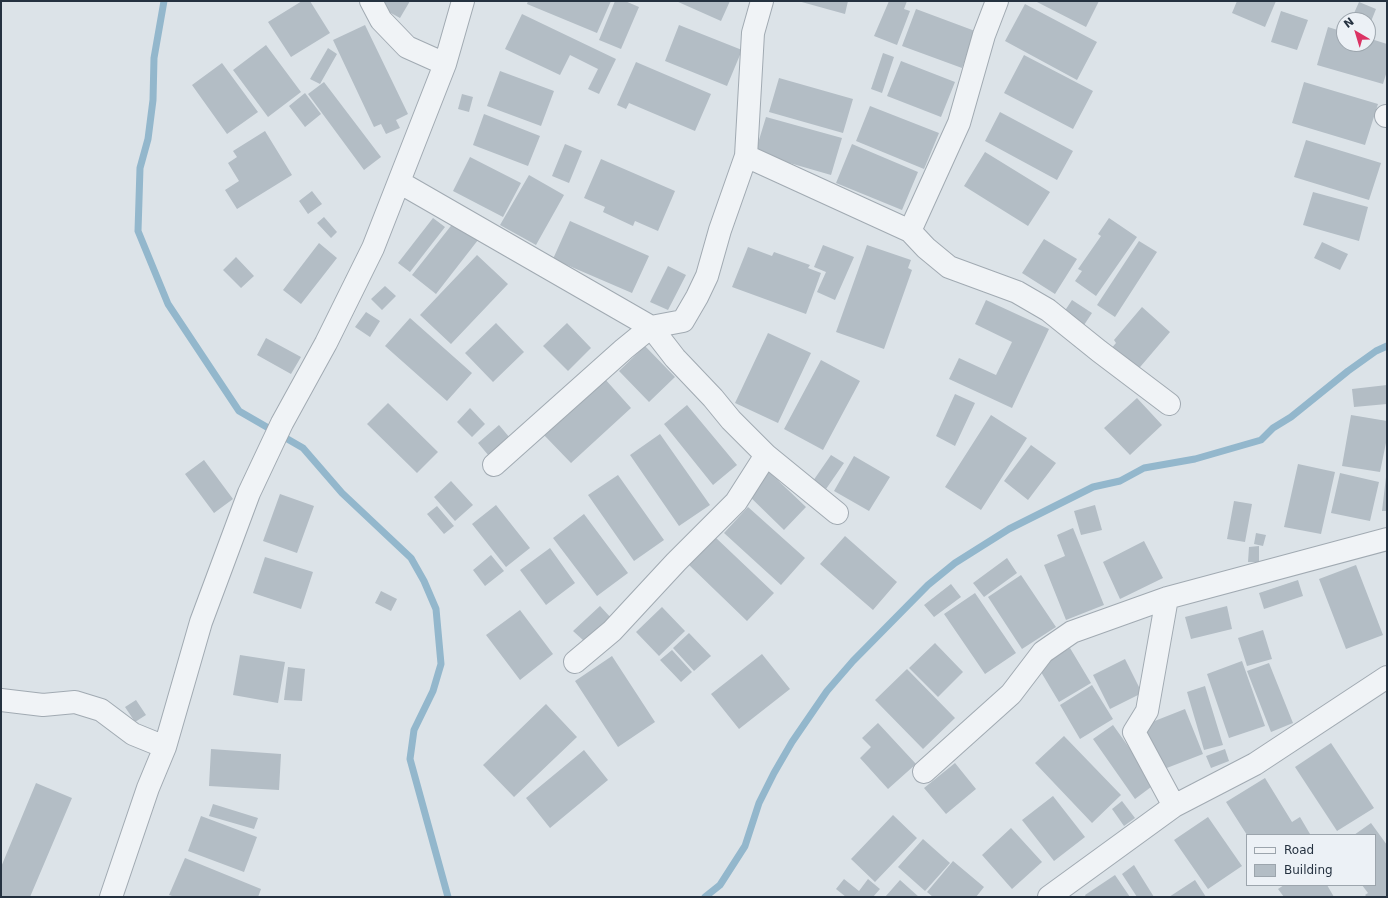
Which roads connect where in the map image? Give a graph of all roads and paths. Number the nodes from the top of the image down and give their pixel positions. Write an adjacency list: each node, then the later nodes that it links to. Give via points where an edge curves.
1 (371, 1): 5 (street, via 381,20 407,47)
2 (463, 1): 5 (street)
3 (762, 1): 6 (street, via 753,34)
4 (997, 1): 8 (street, via 984,35 959,124)
5 (445, 64): 7 (street)
6 (746, 156): 8 (street); 9 (street, via 707,276 697,297 683,321)
7 (399, 182): 9 (street); 19 (street, via 373,248 326,343 282,423 249,493 201,622)
8 (910, 231): 10 (street, via 949,267 1017,292 1048,310)
9 (652, 327): 11 (street, via 675,358); 12 (street)
10 (1169, 404)
11 (766, 455): 13 (street); 16 (street, via 736,502 612,631)
12 (494, 465)
13 (837, 513)
14 (1387, 539): 15 (street)
15 (1167, 598): 20 (street, via 1072,632 1042,652 1011,694); 21 (street, via 1147,711 1134,732)
16 (575, 662)
17 (1387, 677): 21 (street, via 1255,764)
18 (1, 700): 19 (street, via 44,705 75,702 101,710 133,734)
19 (165, 747): 22 (street, via 148,788)
20 (924, 772)
21 (1174, 806): 23 (street)
22 (111, 897)
23 (1049, 897)

